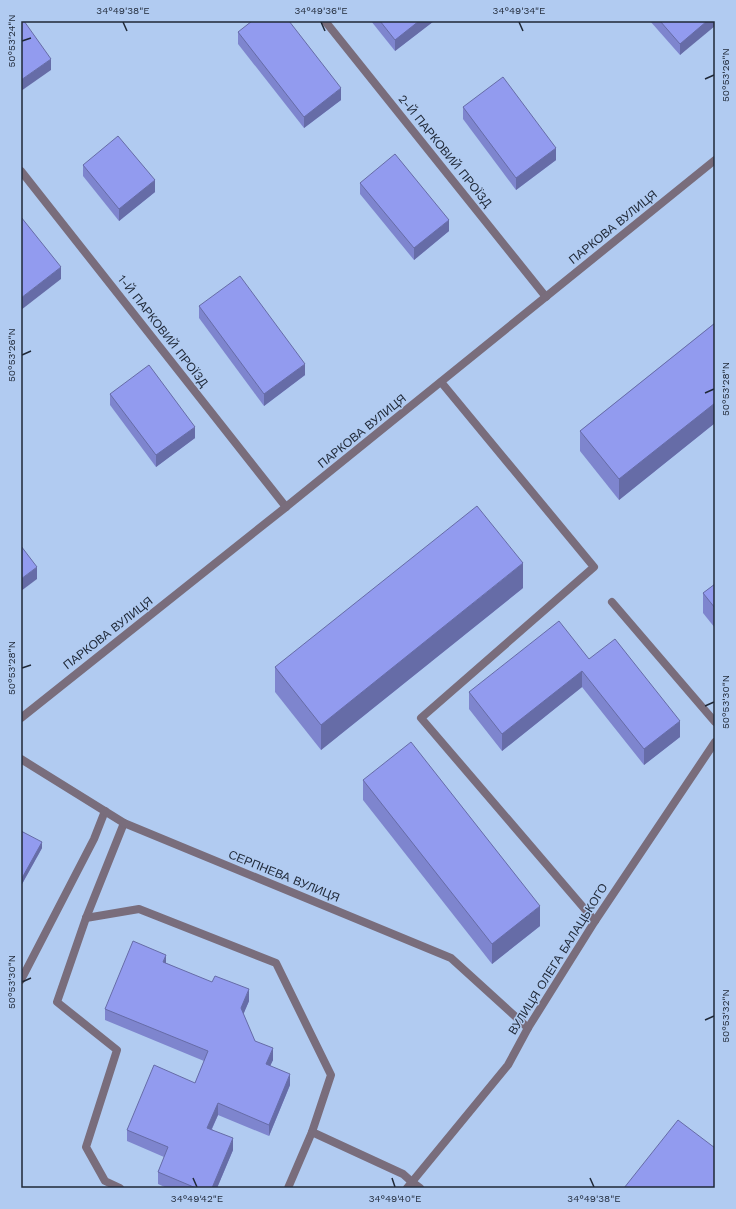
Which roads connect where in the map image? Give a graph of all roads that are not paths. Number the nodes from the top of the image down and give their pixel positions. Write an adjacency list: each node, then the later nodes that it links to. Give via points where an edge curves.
1 (325, 21): 4 (street, 2-Й ПАРКОВИЙ ПРОЇЗД)
2 (715, 160): 4 (street, ПАРКОВА ВУЛИЦЯ)
3 (21, 170): 6 (street, 1-Й ПАРКОВИЙ ПРОЇЗД)
4 (546, 297): 5 (street, ПАРКОВА ВУЛИЦЯ)
5 (441, 382): 6 (street, ПАРКОВА ВУЛИЦЯ); 15 (street, via 594,567 421,718)
6 (286, 507): 8 (street, ПАРКОВА ВУЛИЦЯ)
7 (612, 602): 9 (street)
8 (21, 718)
9 (715, 722)
10 (715, 742): 15 (street, ВУЛИЦЯ ОЛЕГА БАЛАЦЬКОГО)
11 (21, 759): 12 (street, СЕРПНЕВА ВУЛИЦЯ)
12 (105, 811): 13 (street, СЕРПНЕВА ВУЛИЦЯ); 16 (street, via 94,839)
13 (124, 823): 14 (street); 17 (street, СЕРПНЕВА ВУЛИЦЯ, via 451,958)
14 (86, 918): 18 (street, via 139,909 276,963 331,1075); 20 (street, via 57,1002 117,1050 86,1148 104,1181)
15 (595, 921): 17 (street, ВУЛИЦЯ ОЛЕГА БАЛАЦЬКОГО)
16 (21, 980)
17 (528, 1028): 19 (street, ВУЛИЦЯ ОЛЕГА БАЛАЦЬКОГО, via 508,1065)
18 (312, 1132): 19 (street, via 403,1174); 21 (street)
19 (409, 1185): 22 (street)
20 (120, 1188)
21 (288, 1188)
22 (420, 1188)

